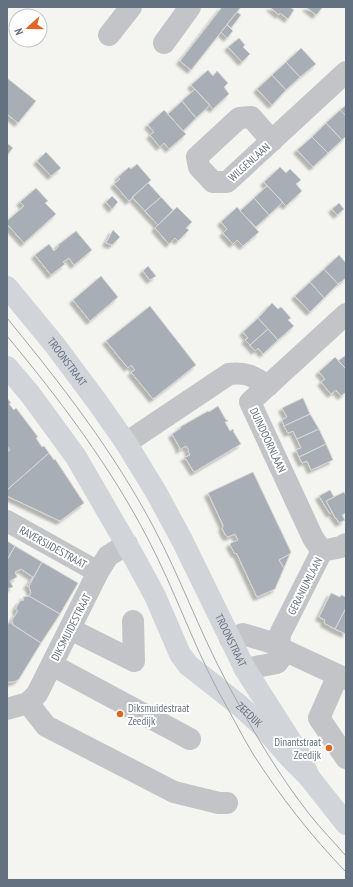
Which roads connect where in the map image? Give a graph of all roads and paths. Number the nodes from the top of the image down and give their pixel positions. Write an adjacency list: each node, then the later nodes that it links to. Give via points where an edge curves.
1 (132, 7): 3 (street)
2 (185, 9): 4 (street)
3 (109, 35)
4 (164, 43)
5 (346, 72): 6 (street, WILGENLAAN)
6 (272, 141)
7 (7, 287): 11 (main road, TROONSTRAAT, via 90,391)
8 (346, 314): 10 (street, DUINDOORNLAAN)
9 (7, 368): 13 (main road, TROONSTRAAT, via 30,394 76,457)
10 (268, 386): 11 (street, via 252,376 229,374); 15 (street, DUINDOORNLAAN, via 250,402 313,538)
11 (126, 443): 19 (main road, TROONSTRAAT, via 182,540)
12 (7, 521): 16 (street, RAVERSIJDESTRAAT)
13 (128, 544): 16 (street, DIKSMUIDESTRAAT, via 108,556); 23 (main road, TROONSTRAAT, via 155,596 180,654 188,665)
14 (346, 544): 15 (street, GERANIUMLAAN)
15 (322, 551): 20 (street, GERANIUMLAAN, via 280,634)
16 (98, 572): 18 (street, DIKSMUIDESTRAAT)
17 (133, 621): 18 (street, via 134,661)
18 (70, 629): 21 (street, DIKSMUIDESTRAAT)
19 (230, 639): 20 (street, via 242,634); 22 (main road, TROONSTRAAT)
20 (282, 648): 22 (street, via 277,663); 24 (street)
21 (52, 665): 25 (street, DIKSMUIDESTRAAT, via 37,694); 26 (street)
22 (245, 669): 23 (main road, TROONSTRAAT, via 224,678); 28 (main road, ZEEDIJK, via 299,754)
23 (201, 674): 28 (main road, ZEEDIJK, via 263,727)
24 (342, 677): 27 (street, via 318,718)
25 (16, 706): 29 (street, via 46,726 174,792)
26 (190, 739)
27 (346, 758)
28 (309, 777): 30 (main road, ZEEDIJK)
29 (227, 803)
30 (346, 824)

